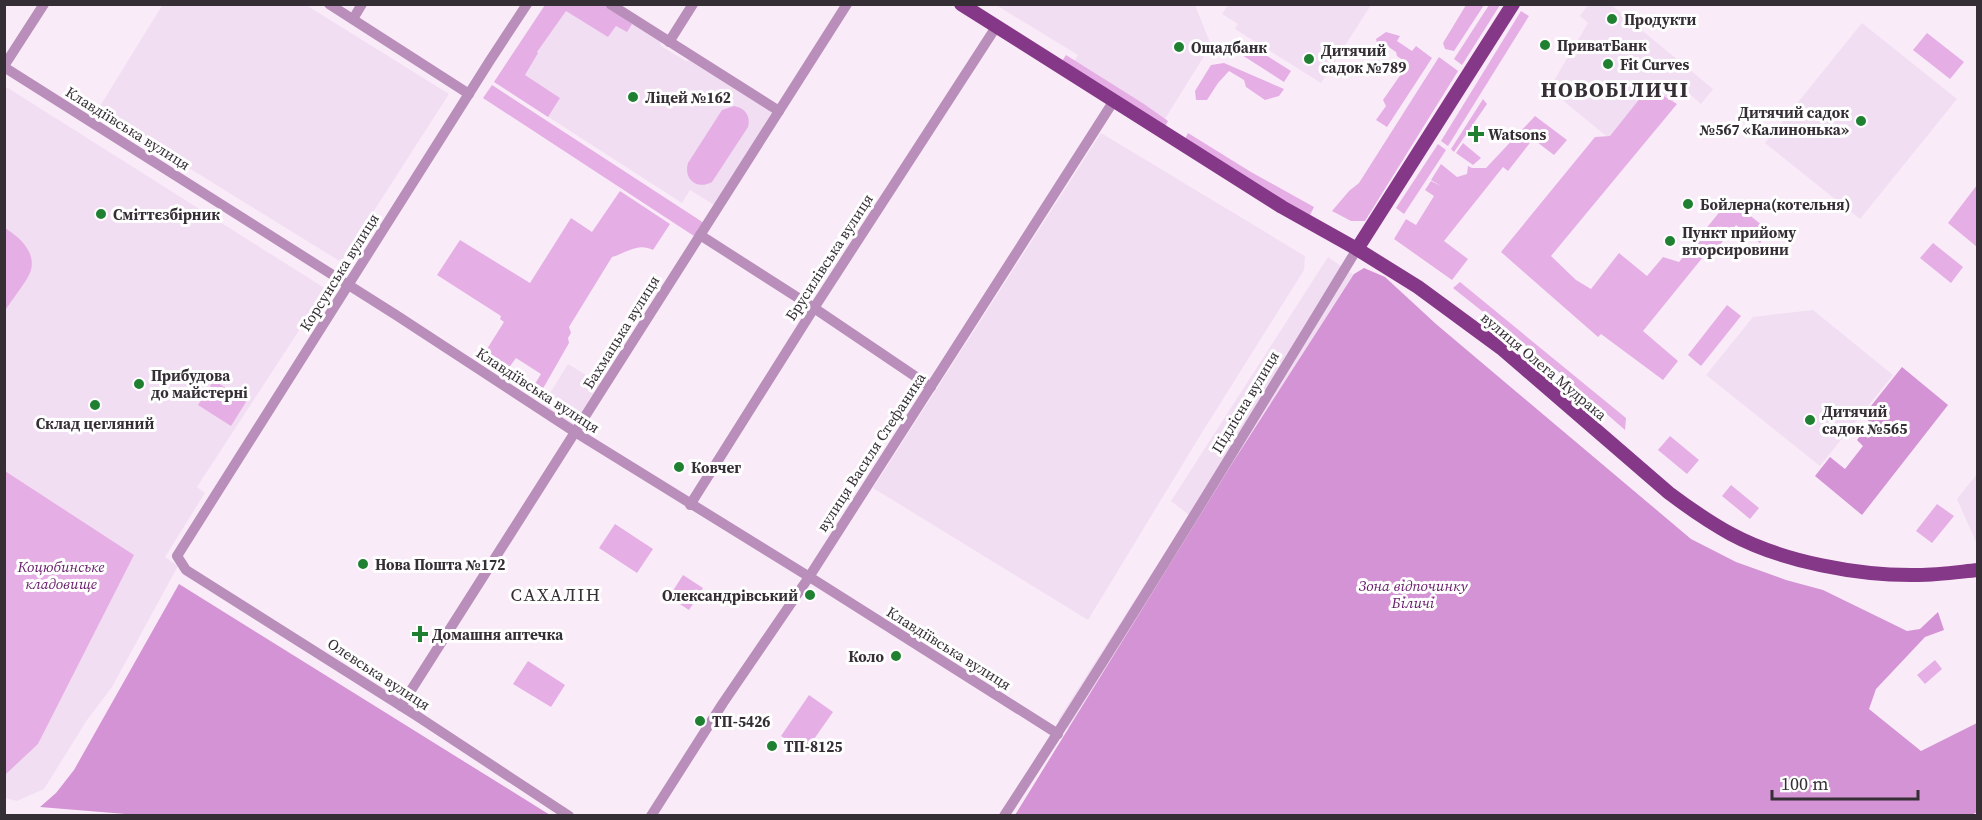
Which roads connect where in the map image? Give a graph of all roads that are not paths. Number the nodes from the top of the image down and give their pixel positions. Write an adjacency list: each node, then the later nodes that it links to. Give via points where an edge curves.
1 (44, 4): 13 (street)
2 (330, 4): 10 (street)
3 (362, 4): 10 (street)
4 (527, 4): 14 (street, Корсунська вулиця)
5 (610, 4): 12 (street)
6 (693, 4): 12 (street)
7 (847, 4): 16 (street, Бахмацька вулиця)
8 (961, 4): 11 (main road, вулиця Олега Мудрака)
9 (1513, 4): 18 (main road, Підлісна вулиця)
10 (352, 19): 14 (street)
11 (996, 27): 15 (main road, вулиця Олега Мудрака); 20 (street, Брусилівська вулиця)
12 (669, 42): 16 (street)
13 (4, 67): 19 (street, Клавдіївська вулиця)
14 (469, 94): 19 (street, Корсунська вулиця)
15 (1113, 102): 18 (main road, вулиця Олега Мудрака, via 1282,207); 21 (street, вулиця Василя Стефаника)
16 (779, 111): 17 (street, Бахмацька вулиця)
17 (700, 235): 20 (street); 22 (street, Бахмацька вулиця)
18 (1358, 249): 25 (main road, вулиця Олега Мудрака, via 1418,287 1500,348 1669,493 1732,534 1794,558 1880,574); 28 (street, Підлісна вулиця)
19 (348, 285): 22 (street, Клавдіївська вулиця); 24 (street, Корсунська вулиця)
20 (813, 308): 21 (street); 23 (street, Брусилівська вулиця)
21 (930, 387): 26 (street, вулиця Василя Стефаника)
22 (575, 432): 23 (street, Клавдіївська вулиця); 27 (street, Бахмацька вулиця)
23 (690, 505): 26 (street, Клавдіївська вулиця)
24 (177, 556): 27 (street, Олевська вулиця, via 186,570)
25 (1977, 570)
26 (808, 577): 28 (street, Клавдіївська вулиця); 30 (street, вулиця Василя Стефаника)
27 (401, 706): 29 (street, Олевська вулиця)
28 (1058, 734): 31 (street, Підлісна вулиця)
29 (569, 816)
30 (651, 816)
31 (1004, 816)

